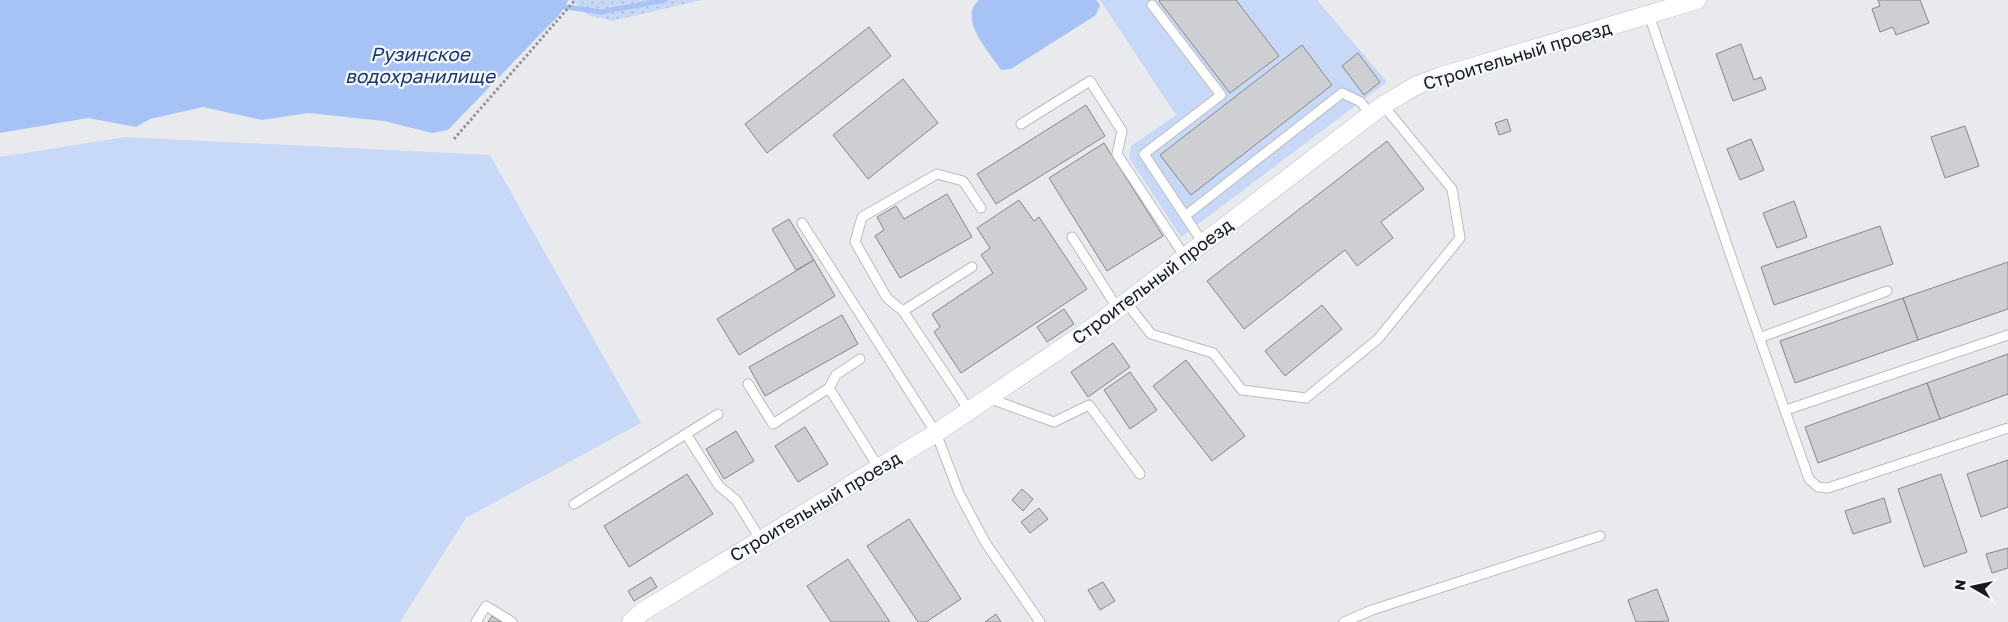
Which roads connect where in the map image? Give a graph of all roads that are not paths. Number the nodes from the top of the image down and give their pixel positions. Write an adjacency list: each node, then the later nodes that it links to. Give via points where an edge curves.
1 (1697, 0): 3 (street, Строительный проезд)
2 (1152, 6): 7 (lane, via 1221,95 1144,154)
3 (1649, 15): 4 (street, Строительный проезд, via 1442,76 1417,85); 17 (lane)
4 (1376, 110): 7 (lane, via 1342,93); 10 (street, Строительный проезд); 14 (lane, via 1452,189 1460,238 1378,339 1306,398 1242,390 1213,353 1151,334)
5 (1021, 124): 11 (lane, via 1090,81 1122,131 1117,154)
6 (981, 208): 15 (lane, via 964,181 937,174 862,217 855,242 887,298)
7 (1185, 216): 10 (lane)
8 (802, 223): 26 (lane)
9 (1072, 237): 14 (lane)
10 (1203, 243): 11 (street, Строительный проезд)
11 (1186, 257): 14 (street, Строительный проезд)
12 (972, 267): 15 (lane)
13 (1887, 291): 17 (lane)
14 (1122, 306): 21 (street, Строительный проезд)
15 (903, 311): 22 (lane)
16 (2008, 335): 23 (lane)
17 (1759, 338): 23 (lane)
18 (860, 359): 20 (lane, via 836,374)
19 (748, 384): 20 (lane, via 773,424)
20 (828, 388): 28 (lane)
21 (988, 398): 22 (street, Строительный проезд); 29 (lane, via 1054,422 1089,405)
22 (969, 410): 26 (street, Строительный проезд)
23 (1786, 410): 25 (lane, via 1810,479 1818,487 1828,488)
24 (718, 414): 27 (lane)
25 (2008, 428)
26 (936, 433): 28 (street, Строительный проезд); 36 (lane, via 959,493 985,542)
27 (686, 434): 30 (lane); 32 (lane, via 719,486 736,500)
28 (879, 468): 32 (street, Строительный проезд)
29 (1140, 474)
30 (574, 504)
31 (1600, 536): 37 (lane)
32 (761, 540): 35 (street, Строительный проезд, via 642,612)
33 (476, 622): 34 (lane, via 486,606)
34 (512, 622)
35 (631, 622)
36 (1040, 622)
37 (1344, 622)

